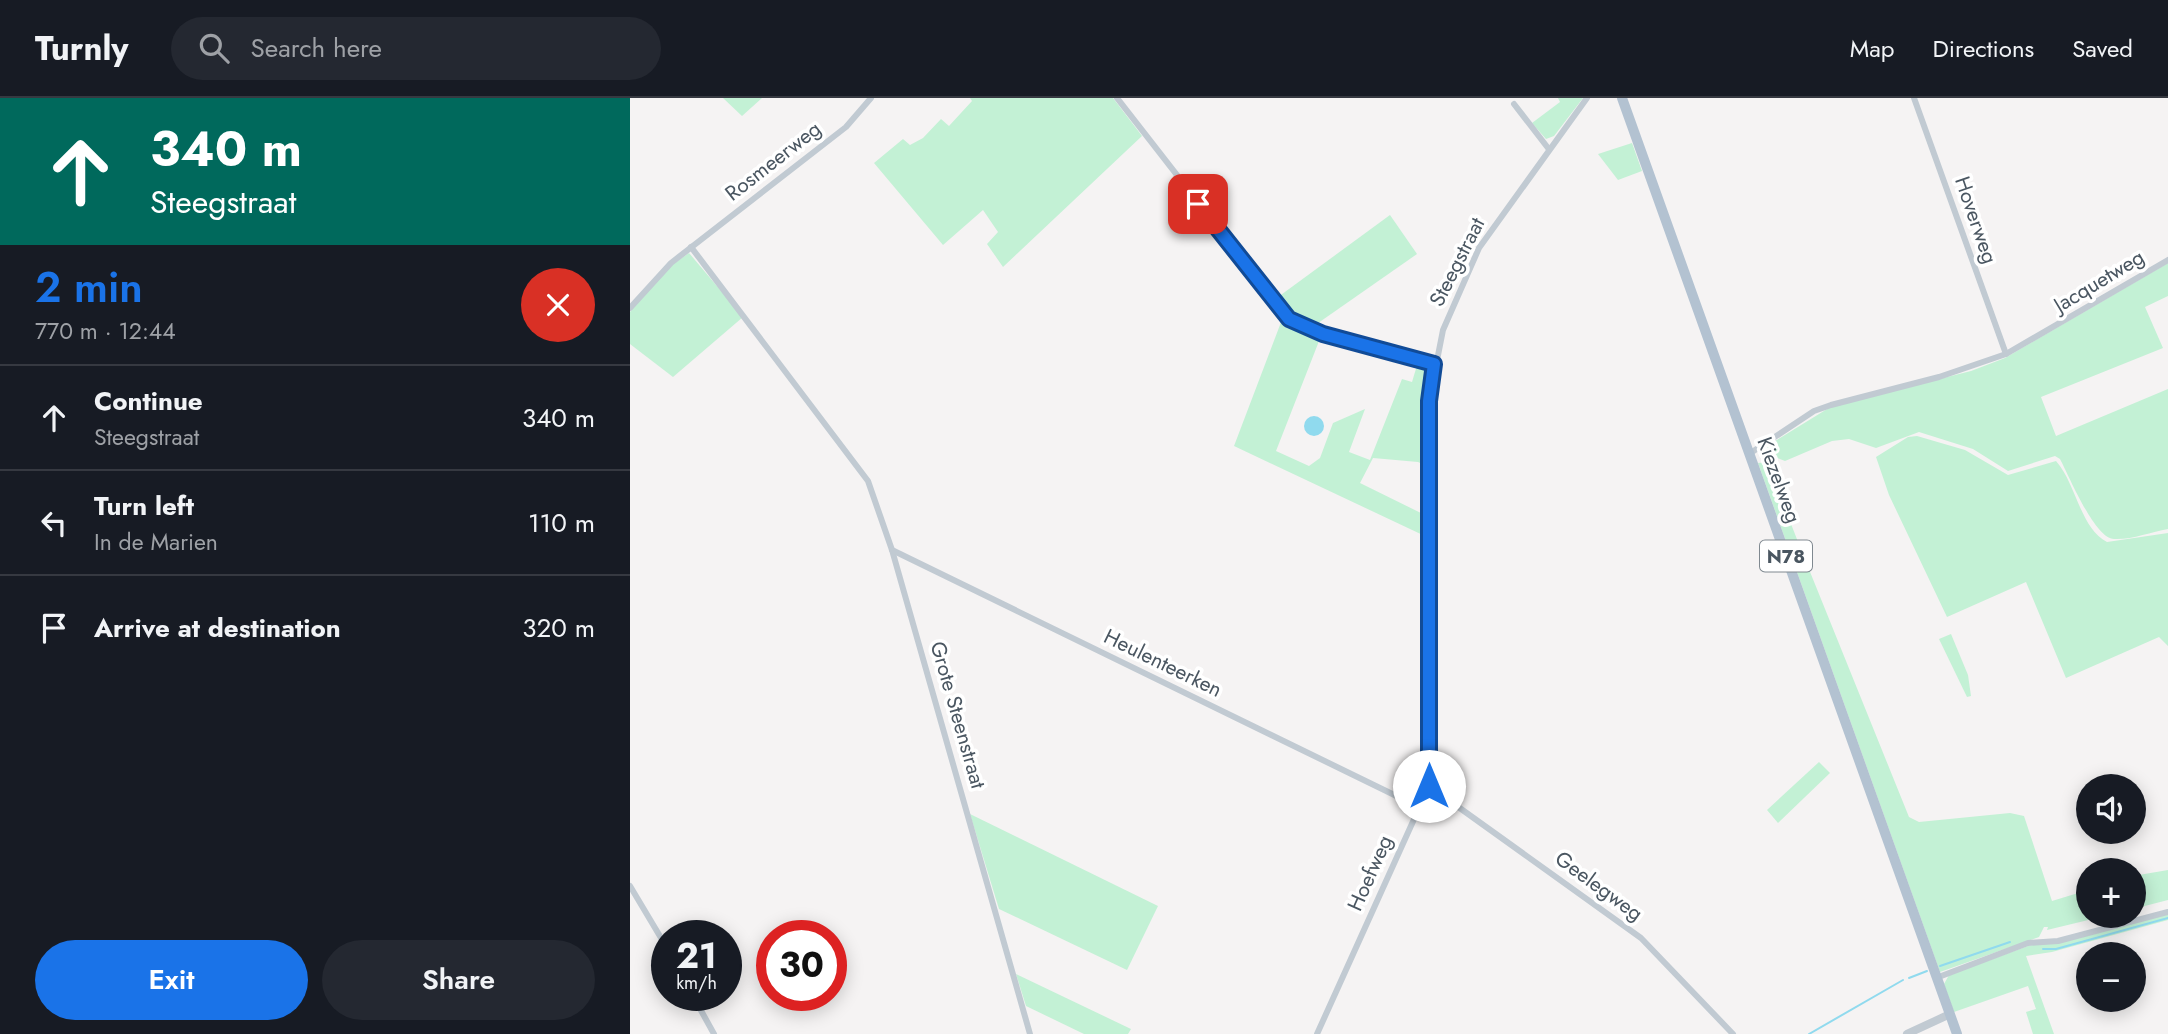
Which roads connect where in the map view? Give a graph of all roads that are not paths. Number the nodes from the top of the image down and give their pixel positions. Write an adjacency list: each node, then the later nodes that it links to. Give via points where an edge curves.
1 (872, 98): 8 (street, Rosmeerweg, via 846,127)
2 (1117, 98): 12 (street, via 1289,319 1323,334)
3 (1587, 98): 7 (street, Steegstraat)
4 (1622, 98): 13 (main road, Kiezelweg / N78)
5 (1914, 98): 11 (street, Hoverweg)
6 (1514, 104): 7 (street)
7 (1548, 148): 12 (street, Steegstraat, via 1479,248 1443,330)
8 (691, 247): 10 (street, Rosmeerweg); 15 (street, Grote Steenstraat, via 868,481)
9 (2168, 260): 11 (street, Jacquetweg)
10 (630, 309)
11 (2006, 354): 13 (street, Jacquetweg, via 1940,377 1830,404)
12 (1434, 364): 14 (street, Steegstraat)
13 (1749, 454): 21 (main road, Kiezelweg / N78)
14 (1429, 468): 16 (street, Hoefweg)
15 (892, 550): 17 (street, Heulenteerken); 25 (street, Grote Steenstraat)
16 (1429, 786): 17 (street, Hoefweg); 27 (street, Geelegweg, via 1640,938)
17 (1419, 807): 26 (street, Hoefweg)
18 (630, 886): 20 (street)
19 (2168, 912): 21 (street, via 2058,940 2028,943)
20 (651, 921)
21 (1936, 978): 23 (main road, Kiezelweg / N78)
22 (701, 1011): 24 (street)
23 (1950, 1014): 28 (street); 29 (main road, Kiezelweg / N78)
24 (714, 1034)
25 (1030, 1034)
26 (1317, 1034)
27 (1733, 1034)
28 (1907, 1034)
29 (1957, 1034)

